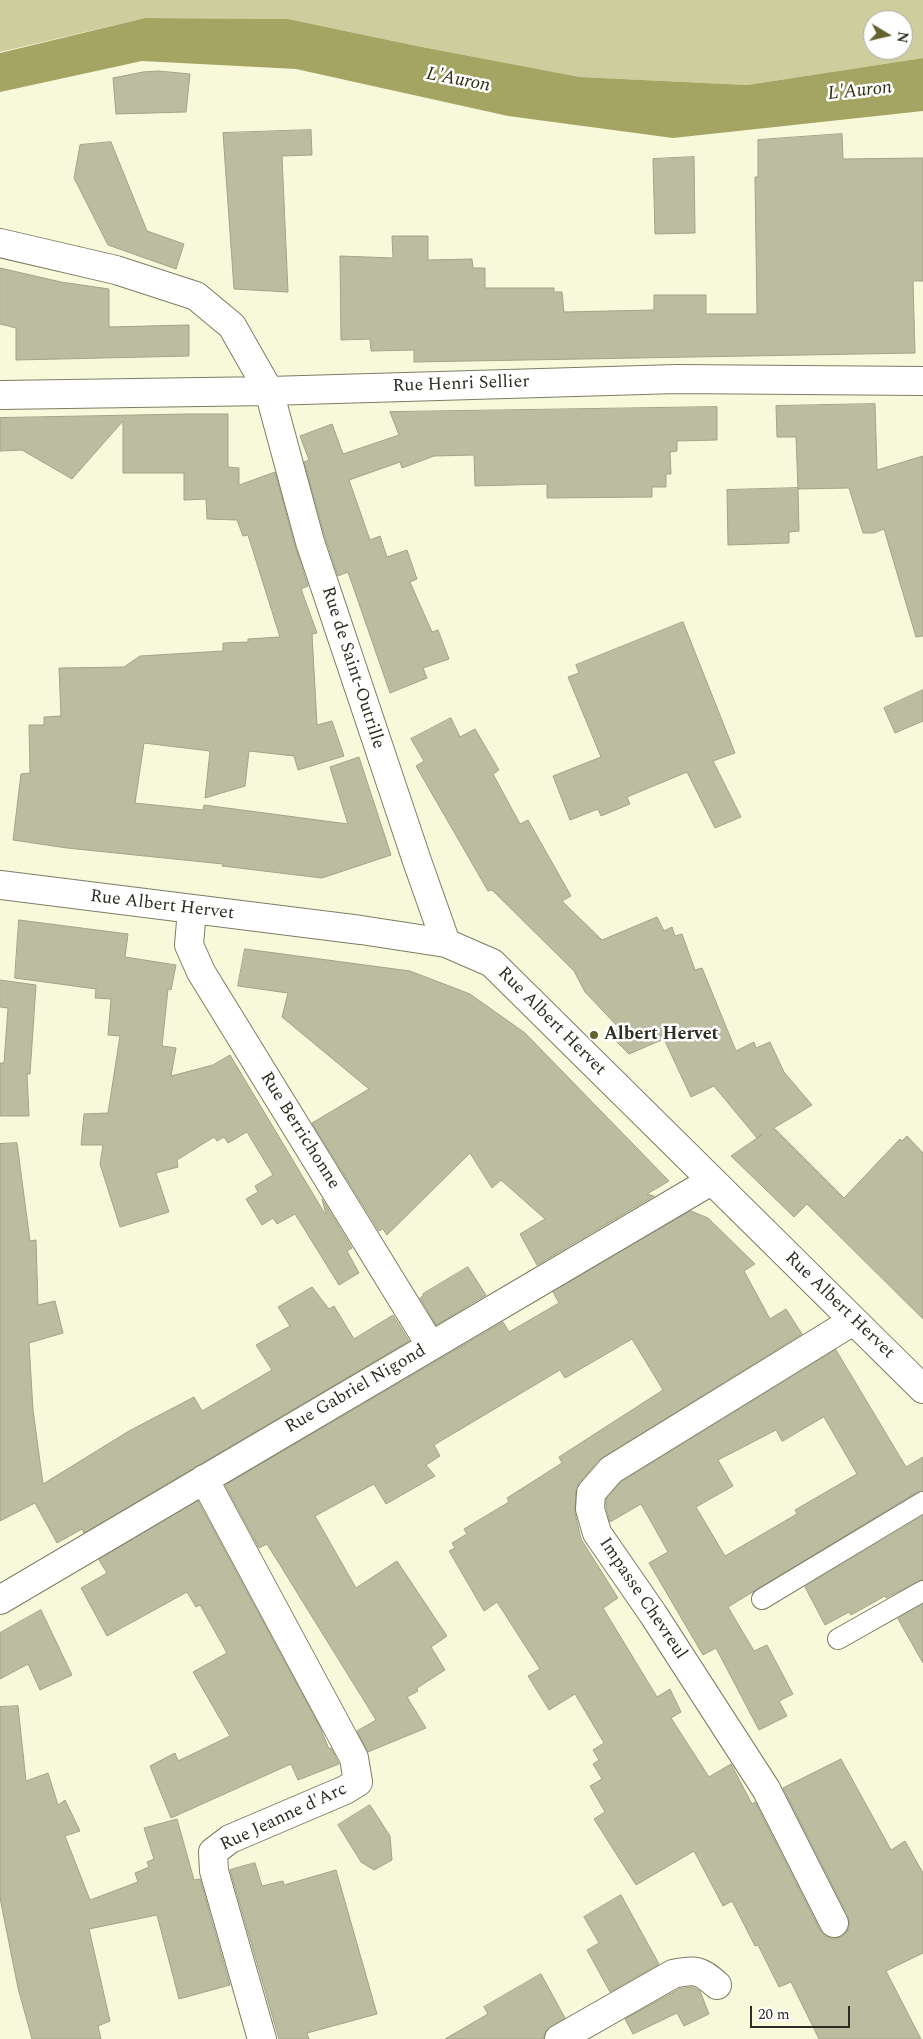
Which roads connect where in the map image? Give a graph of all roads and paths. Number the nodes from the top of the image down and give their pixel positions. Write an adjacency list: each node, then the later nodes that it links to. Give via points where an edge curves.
1 (0, 243): 3 (street, Rue de Saint-Outrille, via 116,270 196,296 232,326)
2 (923, 381): 3 (street, Rue Henri Sellier, via 676,379)
3 (268, 391): 4 (street, Rue Henri Sellier); 7 (street, Rue de Saint-Outrille, via 310,542)
4 (0, 395)
5 (0, 885): 6 (street, Rue Albert Hervet)
6 (192, 910): 7 (street, Rue Albert Hervet); 10 (street, Rue Berrichonne, via 188,946 200,972)
7 (446, 942): 8 (street, Rue Albert Hervet, via 492,963)
8 (711, 1181): 9 (street, Rue Albert Hervet); 10 (street, Rue Gabriel Nigond)
9 (853, 1321): 11 (street, Rue Albert Hervet); 18 (street, Impasse Chevreul, via 612,1470 590,1492 590,1509 596,1532 766,1789)
10 (431, 1346): 12 (street, Rue Gabriel Nigond)
11 (923, 1389)
12 (204, 1479): 16 (street, Rue Gabriel Nigond); 20 (street, Rue Jeanne d'Arc, via 354,1758 358,1782 230,1839 213,1852 214,1871)
13 (923, 1502): 15 (lane)
14 (923, 1591): 17 (lane)
15 (762, 1599)
16 (0, 1600)
17 (838, 1639)
18 (834, 1923)
19 (717, 1985): 21 (street, via 702,1972 690,1970 673,1974)
20 (262, 2039)
21 (559, 2039)

